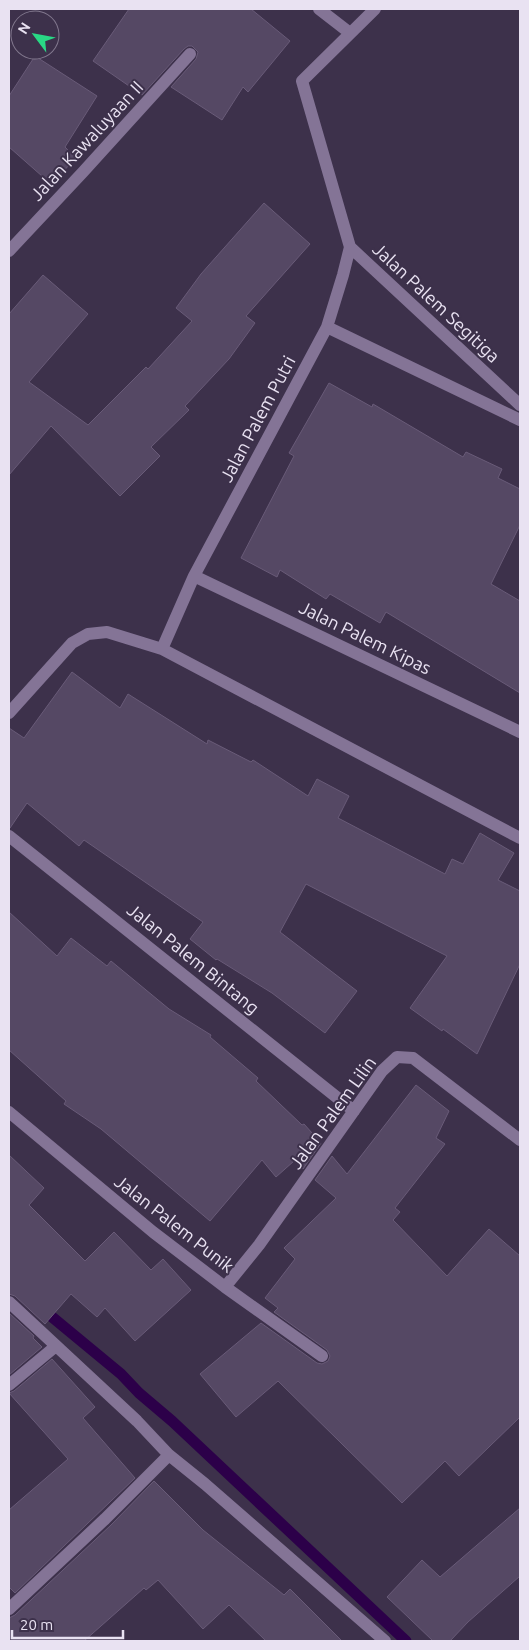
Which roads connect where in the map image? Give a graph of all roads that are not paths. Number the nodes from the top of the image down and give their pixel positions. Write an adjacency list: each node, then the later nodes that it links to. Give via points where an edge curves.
1 (319, 9): 3 (street)
2 (375, 9): 3 (street)
3 (350, 33): 5 (street, Jalan Palem Putri, via 302,81)
4 (190, 54): 6 (street, Jalan Kawaluyaan II)
5 (350, 247): 7 (street, Jalan Palem Putri); 8 (street, Jalan Palem Segitiga)
6 (9, 251)
7 (327, 327): 9 (street); 10 (street, Jalan Palem Putri)
8 (520, 405)
9 (520, 420)
10 (194, 576): 11 (street, Jalan Palem Putri); 13 (street, Jalan Palem Kipas)
11 (162, 649): 12 (street, via 107,632 88,634 72,643); 15 (street)
12 (9, 713)
13 (520, 732)
14 (9, 836): 16 (street, Jalan Palem Bintang)
15 (520, 838)
16 (354, 1111): 18 (street, Jalan Palem Lilin, via 382,1071 397,1058 413,1058); 19 (street, Jalan Palem Lilin, via 259,1245)
17 (9, 1112): 19 (street, Jalan Palem Punik, via 153,1232)
18 (520, 1140)
19 (225, 1287): 22 (street, Jalan Palem Punik)
20 (9, 1302): 21 (street)
21 (56, 1346): 23 (street); 24 (street)
22 (322, 1356)
23 (9, 1385)
24 (169, 1455): 25 (street); 26 (street)
25 (9, 1609)
26 (385, 1641)

